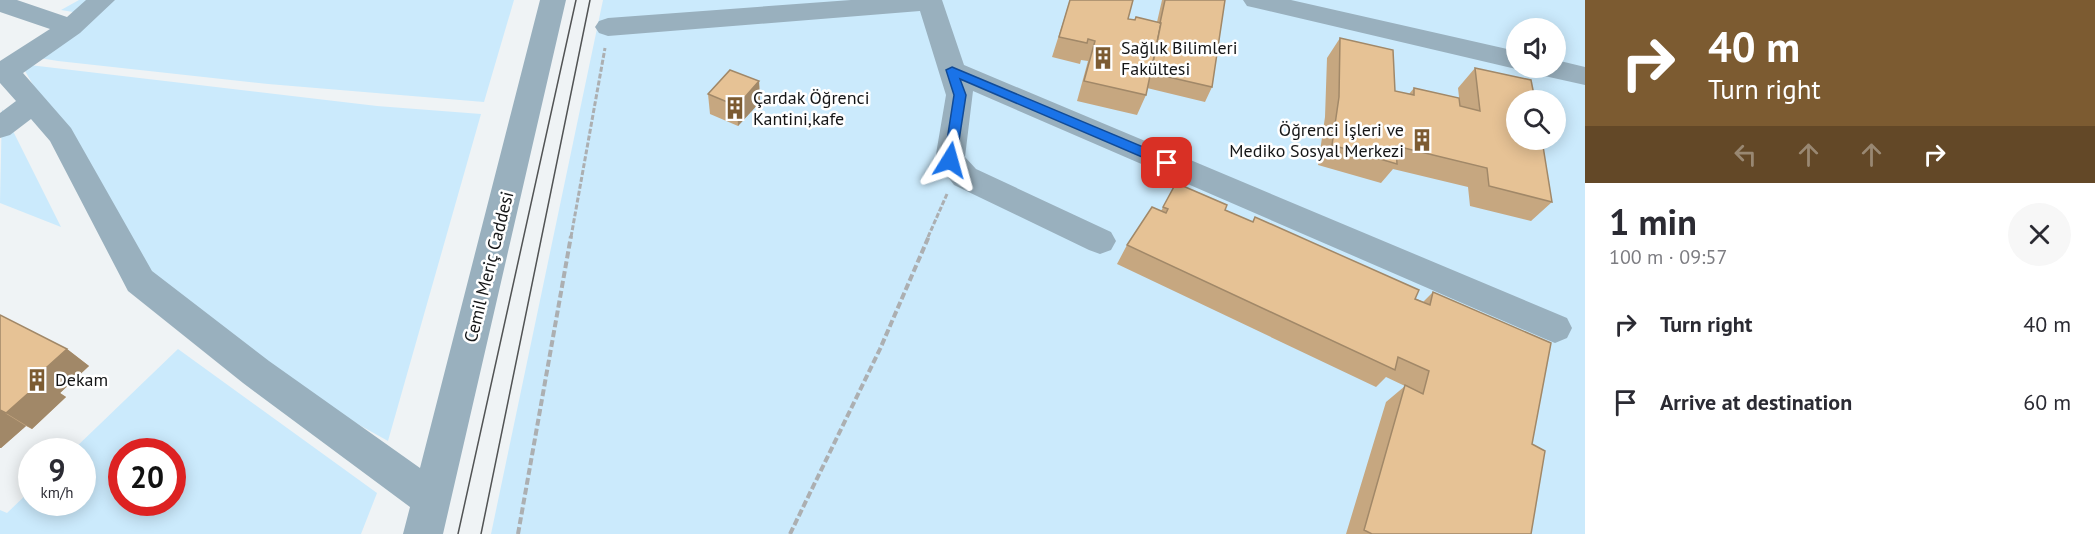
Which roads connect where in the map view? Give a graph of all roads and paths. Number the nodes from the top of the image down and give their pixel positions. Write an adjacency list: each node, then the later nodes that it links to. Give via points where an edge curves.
1 (102, 0): 7 (street)
2 (554, 0): 19 (street, Cemil Meriç Caddesi)
3 (1256, 0): 6 (street)
4 (929, 1): 8 (street); 10 (street)
5 (0, 3): 7 (street)
6 (1295, 4): 9 (street)
7 (71, 27): 11 (street)
8 (608, 27): 21 (path)
9 (1506, 57)
10 (952, 70): 16 (street, via 960,95 950,160); 18 (street)
11 (3, 71): 14 (street)
12 (1566, 72): 13 (street)
13 (1585, 76)
14 (33, 103): 15 (street); 19 (street, via 61,135 140,281 256,372)
15 (0, 128)
16 (957, 171): 17 (street); 22 (path, via 880,349)
17 (1101, 241)
18 (1556, 328)
19 (431, 499): 20 (street, Cemil Meriç Caddesi)
20 (423, 534)
21 (518, 534)
22 (790, 534)

